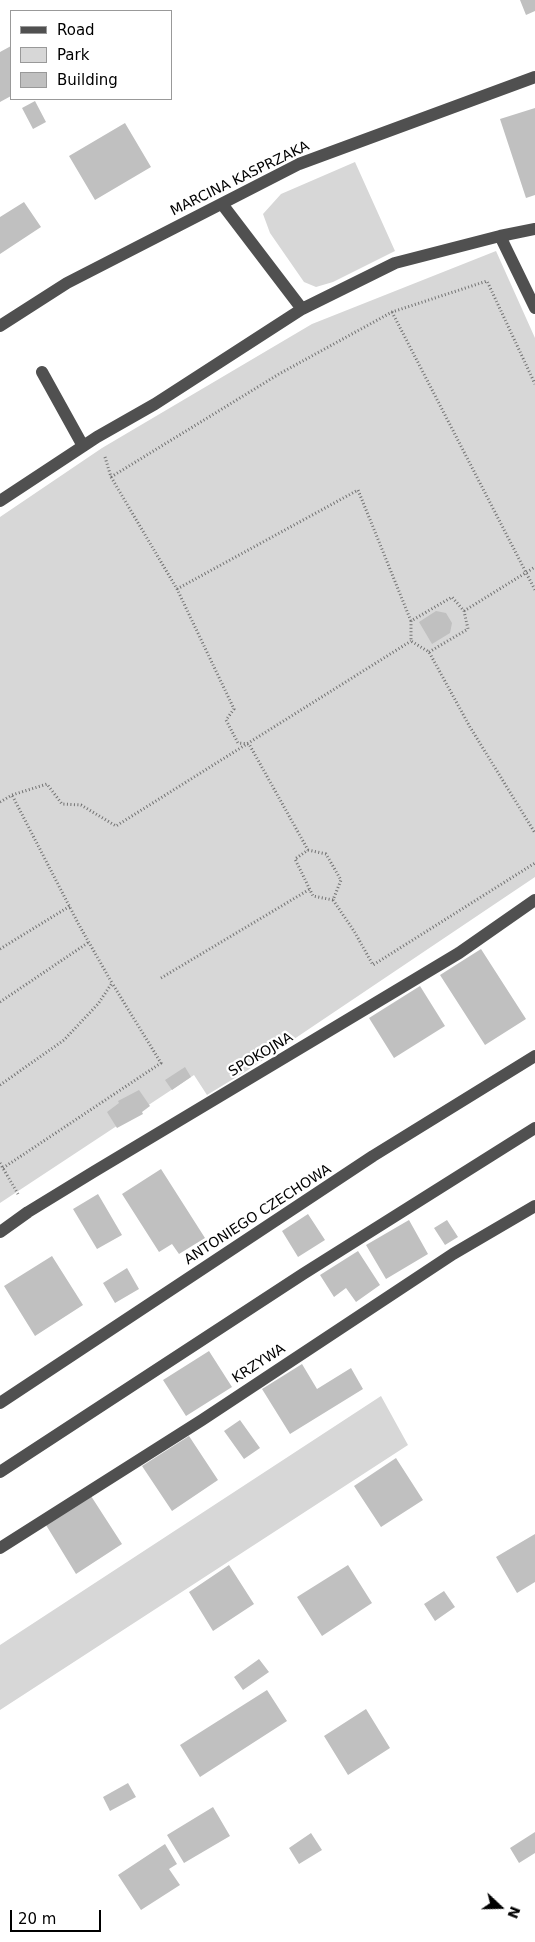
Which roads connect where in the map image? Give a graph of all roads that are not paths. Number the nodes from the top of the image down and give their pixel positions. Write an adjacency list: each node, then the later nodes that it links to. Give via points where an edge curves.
1 (535, 77): 2 (street, MARCINA KASPRZAKA, via 299,164)
2 (222, 204): 5 (street); 7 (street, MARCINA KASPRZAKA, via 67,283)
3 (535, 229): 4 (street)
4 (500, 236): 5 (street, via 395,263); 6 (street)
5 (302, 308): 9 (street, via 155,404)
6 (535, 308)
7 (0, 326)
8 (42, 372): 9 (street)
9 (83, 446): 10 (street)
10 (0, 500)
11 (535, 900): 15 (street, SPOKOJNA, via 459,953 28,1212)
12 (535, 1056): 16 (street, ANTONIEGO CZECHOWA, via 373,1156)
13 (535, 1128): 17 (street, via 303,1274)
14 (535, 1206): 18 (street, KRZYWA, via 453,1254 202,1420)
15 (0, 1232)
16 (0, 1403)
17 (0, 1472)
18 (0, 1548)

